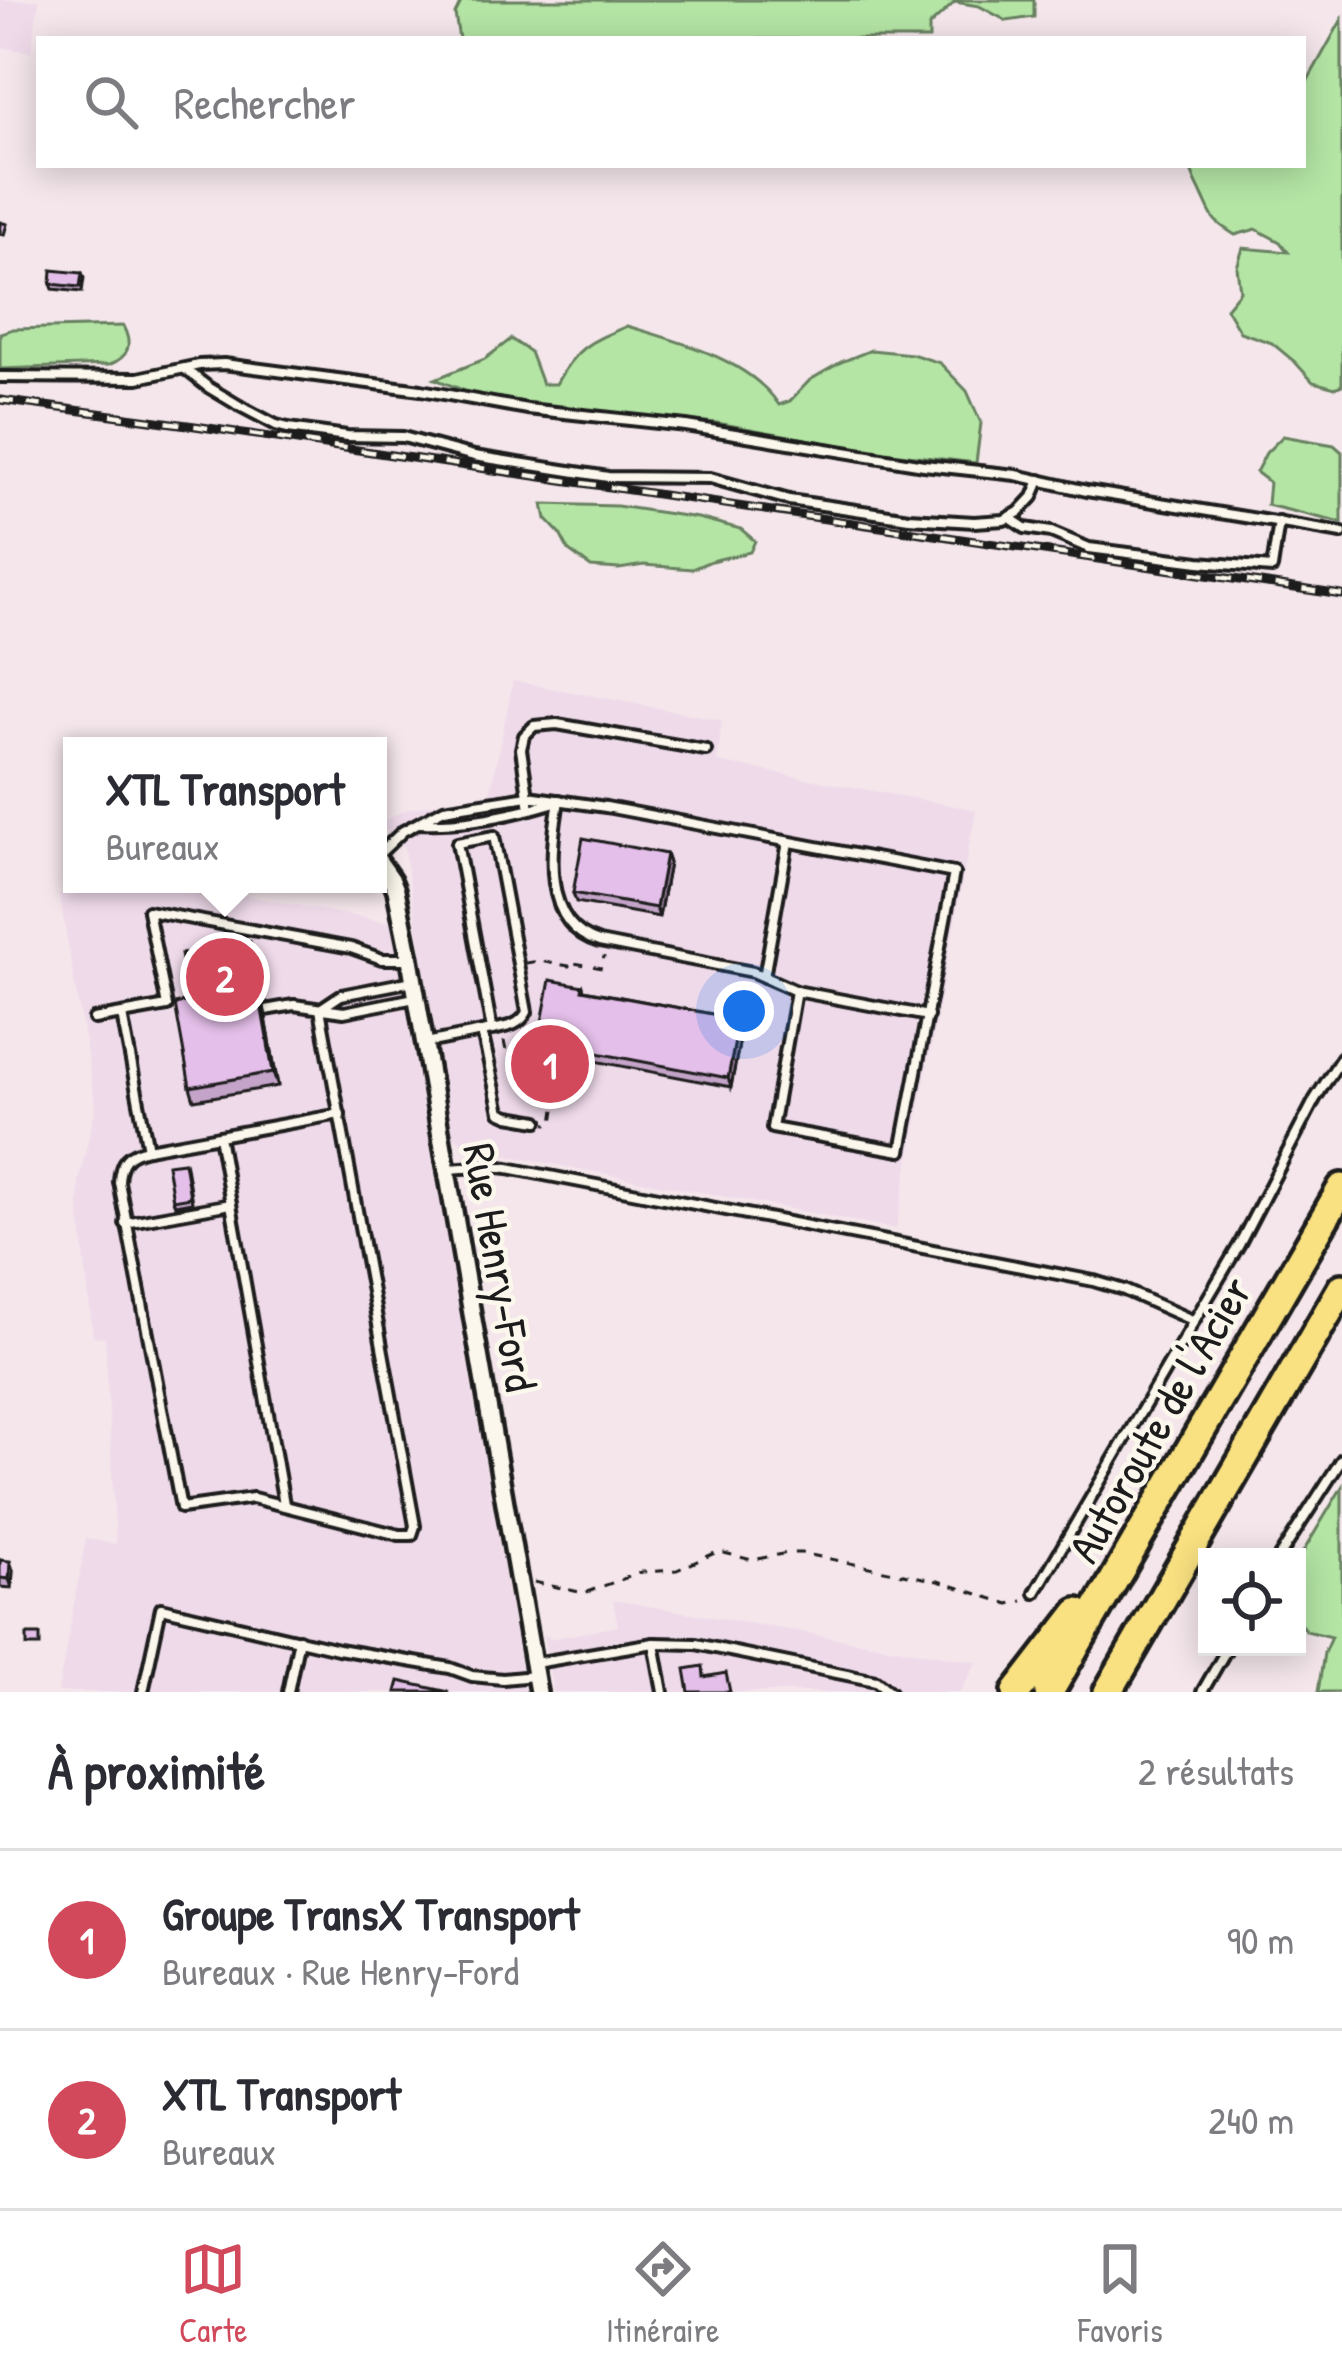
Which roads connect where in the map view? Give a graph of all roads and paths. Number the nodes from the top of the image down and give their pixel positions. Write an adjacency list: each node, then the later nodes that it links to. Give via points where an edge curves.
1 (184, 368): 2 (lane, via 138,378); 3 (lane, via 224,364); 4 (lane, via 276,425 316,434 403,436 608,477 710,478 789,500 909,518)
2 (0, 377)
3 (1040, 480): 4 (lane); 5 (lane)
4 (1010, 518): 5 (lane, via 1089,548 1272,568)
5 (1279, 522): 6 (lane)
6 (1342, 533)
7 (706, 750): 8 (lane, via 540,724 521,741)
8 (528, 796): 9 (lane); 10 (lane); 11 (lane, via 444,809)
9 (559, 800): 10 (lane); 12 (lane); 15 (lane, via 552,850 559,903 576,932)
10 (530, 809): 11 (lane)
11 (418, 824): 13 (lane)
12 (788, 842): 18 (lane); 24 (lane, via 954,873)
13 (387, 847)
14 (387, 872): 16 (street, Rue Henry-Ford)
15 (606, 943): 17 (path, via 602,968); 18 (lane)
16 (410, 959): 19 (street, Rue Henry-Ford); 23 (lane, via 148,911 167,1006)
17 (539, 961)
18 (764, 976): 20 (lane)
19 (415, 989): 21 (lane, via 344,1012); 21 (lane, via 341,995); 28 (street, Rue Henry-Ford)
20 (796, 991): 24 (lane); 24 (lane, via 772,1128 901,1151)
21 (320, 1009): 22 (lane); 30 (lane)
22 (265, 1010)
23 (122, 1015): 25 (lane); 33 (lane)
24 (928, 1016)
25 (94, 1019)
26 (487, 1031): 26 (lane, via 520,1021 527,1007 494,836 457,843); 28 (lane); 31 (lane, via 498,1108)
27 (502, 1034): 31 (path, via 507,1056 536,1062 530,1079 557,1099 553,1123)
28 (425, 1043): 34 (street, Rue Henry-Ford)
29 (1342, 1057): 39 (lane)
30 (340, 1114): 32 (lane); 41 (lane, via 415,1532)
31 (541, 1122)
32 (219, 1136): 33 (lane); 36 (lane)
33 (148, 1149): 37 (lane, via 122,1161)
34 (447, 1169): 39 (lane, via 508,1168 1094,1281); 44 (street, Rue Henry-Ford)
35 (1342, 1188): 42 (highway, Autoroute de l'Acier)
36 (231, 1204): 37 (lane); 41 (lane)
37 (125, 1222): 41 (lane, via 182,1508 253,1498)
38 (1342, 1288): 56 (highway, Autoroute de l'Acier)
39 (1194, 1321): 45 (lane)
40 (1342, 1459): 43 (lane)
41 (284, 1505)
42 (1146, 1524): 54 (highway); 55 (highway, Autoroute de l'Acier)
43 (1285, 1548)
44 (520, 1583): 45 (path, via 584,1593 715,1553 752,1560 801,1553 1009,1604); 49 (street, Rue Henry-Ford)
45 (1035, 1593)
46 (299, 1639): 49 (lane, via 472,1676); 50 (lane, via 161,1608); 51 (lane)
47 (653, 1642): 49 (lane); 52 (lane); 53 (lane, via 876,1681)
48 (1223, 1656): 57 (lane)
49 (536, 1677)
50 (143, 1692)
51 (288, 1692)
52 (663, 1692)
53 (890, 1692)
54 (1017, 1692)
55 (1048, 1692)
56 (1108, 1692)
57 (1202, 1692)

